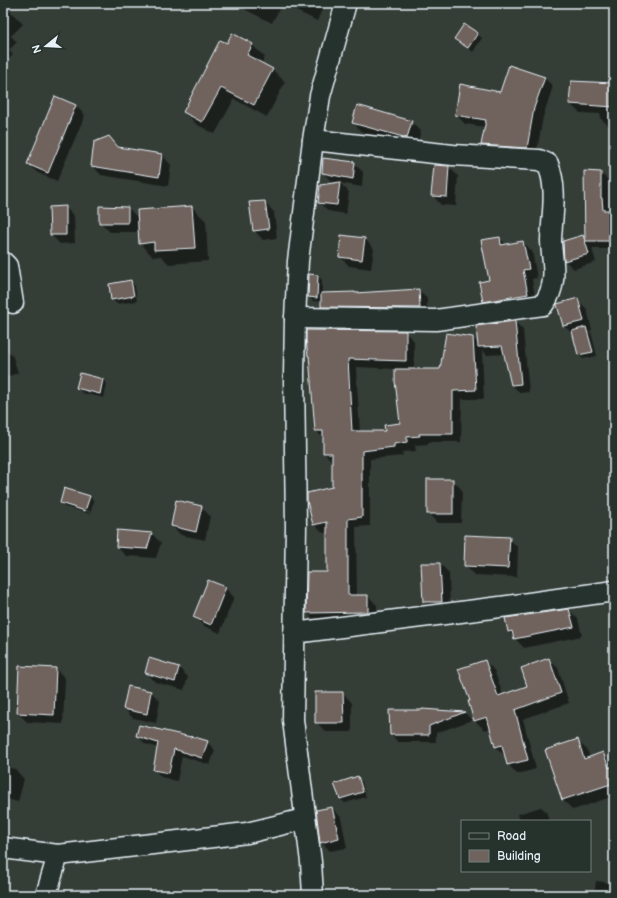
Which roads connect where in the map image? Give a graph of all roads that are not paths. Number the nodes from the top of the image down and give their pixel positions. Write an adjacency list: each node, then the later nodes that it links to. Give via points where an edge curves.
1 (346, 3): 2 (street, via 320,96)
2 (313, 140): 5 (street, via 298,261); 5 (street, via 453,155 539,160 548,164 555,193 551,241 553,279 549,296 543,305 526,308 436,320)
3 (3, 262): 4 (street, via 7,266)
4 (13, 303)
5 (296, 318): 7 (street)
6 (614, 590): 7 (street)
7 (294, 633): 8 (street, via 293,720)
8 (304, 819): 10 (street, via 247,833); 12 (street)
9 (3, 848): 10 (street)
10 (58, 855): 11 (street)
11 (46, 895)
12 (313, 895)

